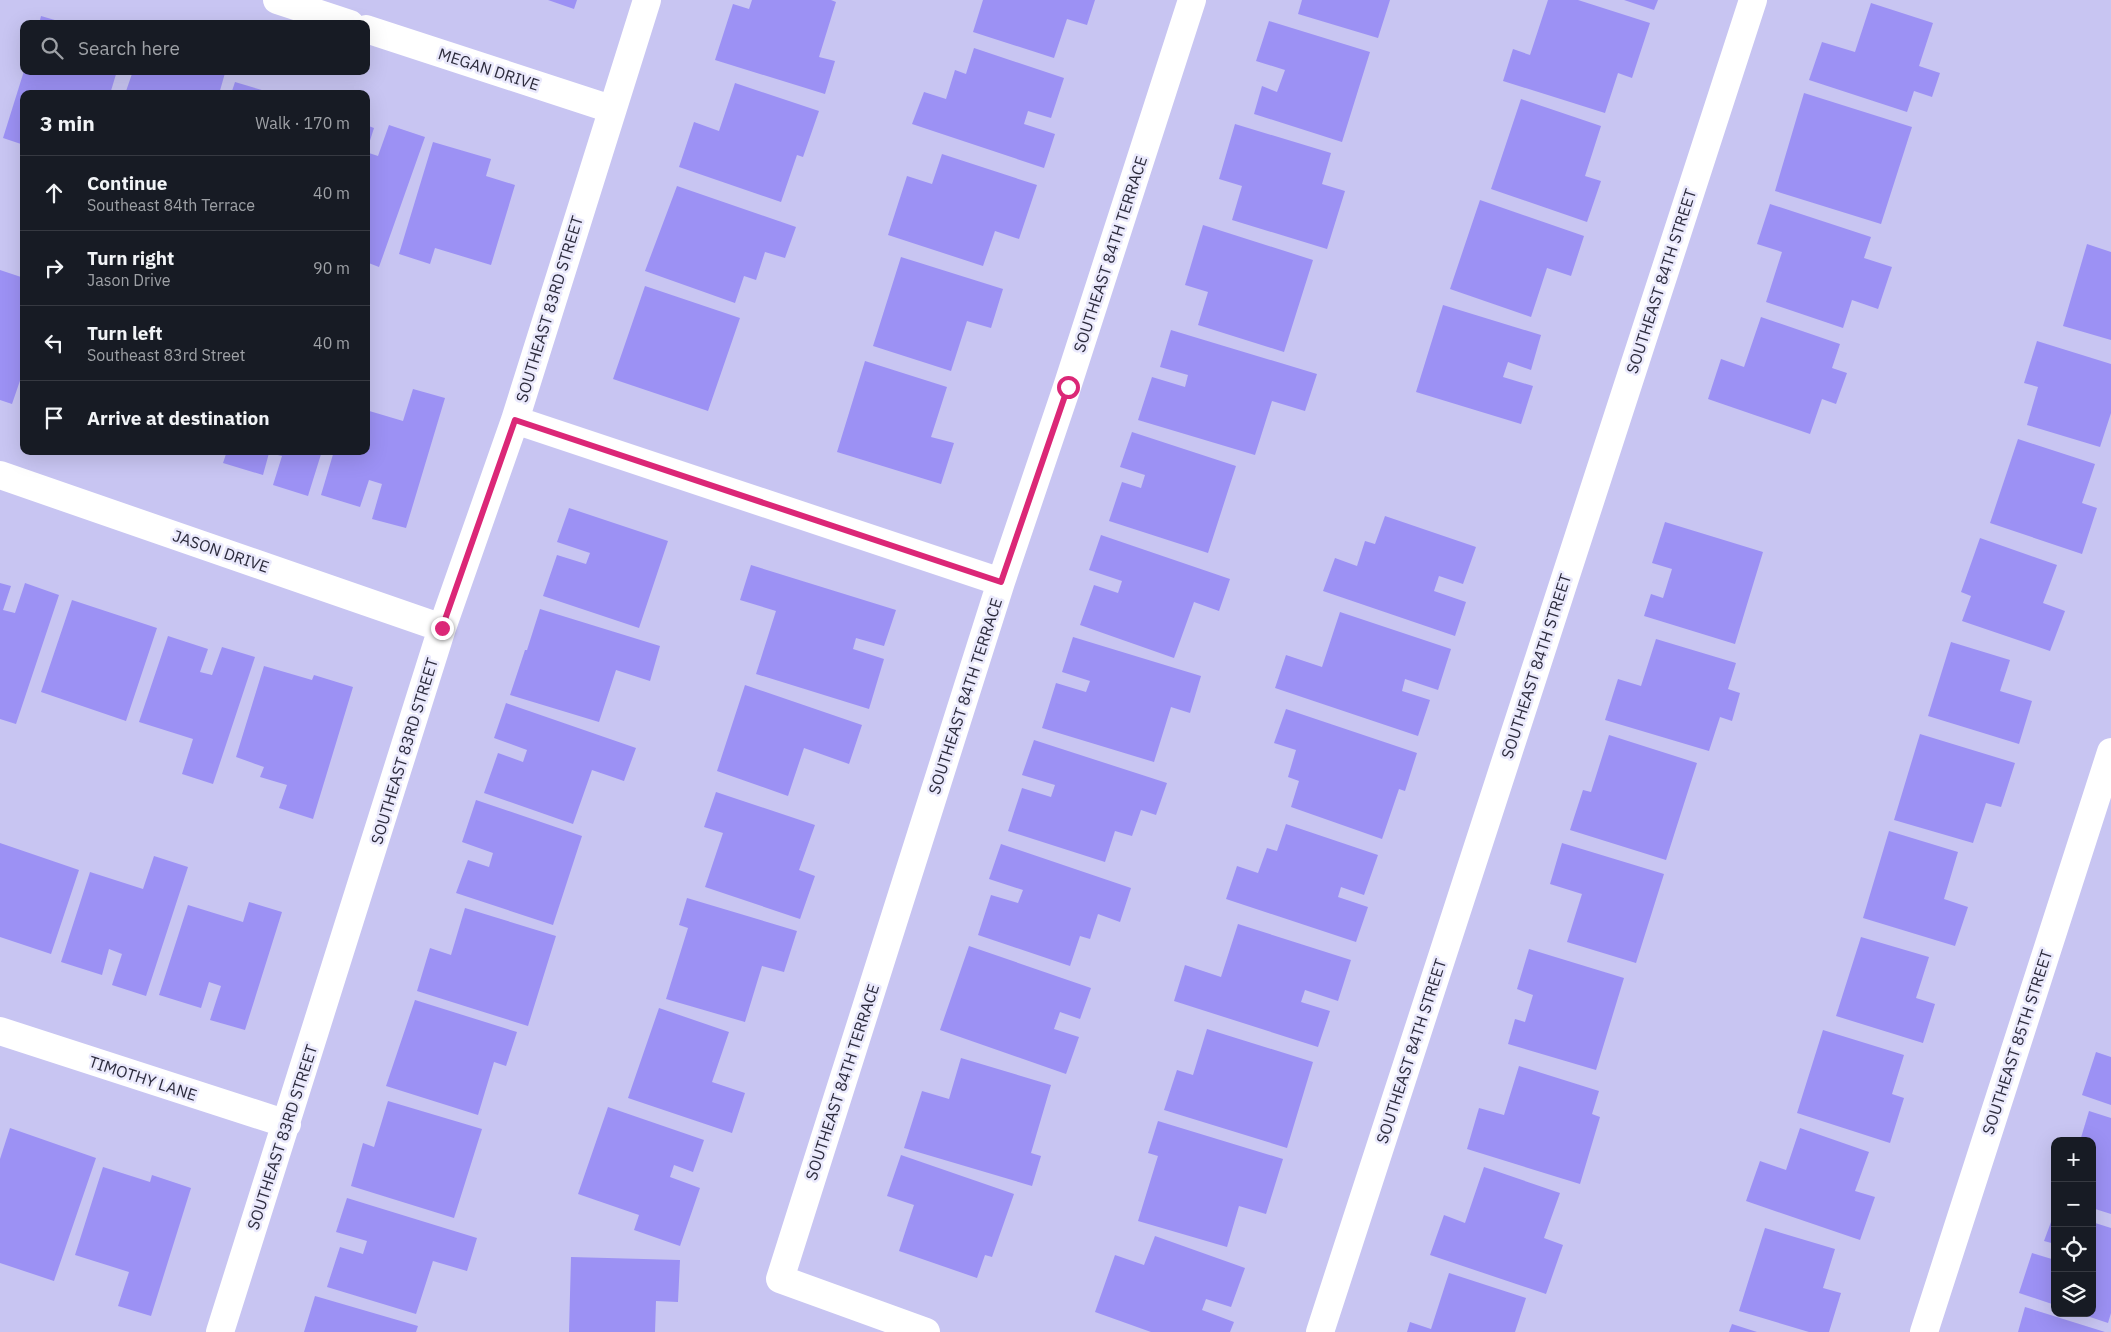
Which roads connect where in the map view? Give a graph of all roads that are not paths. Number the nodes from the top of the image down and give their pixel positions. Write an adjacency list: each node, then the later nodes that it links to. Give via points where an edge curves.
1 (277, 0): 5 (street)
2 (647, 0): 7 (street, SOUTHEAST 83RD STREET)
3 (1192, 0): 10 (street, SOUTHEAST 84TH TERRACE, via 1068,387)
4 (1753, 0): 17 (street, SOUTHEAST 84TH STREET)
5 (338, 20)
6 (370, 30): 7 (street, MEGAN DRIVE)
7 (611, 109): 8 (street, SOUTHEAST 83RD STREET)
8 (515, 420): 10 (street); 11 (street, SOUTHEAST 83RD STREET)
9 (0, 475): 11 (street, JASON DRIVE)
10 (1001, 582): 16 (street, SOUTHEAST 84TH TERRACE, via 780,1279)
11 (442, 628): 14 (street, SOUTHEAST 83RD STREET)
12 (2111, 752): 18 (street, SOUTHEAST 85TH STREET)
13 (0, 1032): 14 (street, TIMOTHY LANE)
14 (287, 1124): 15 (street, SOUTHEAST 83RD STREET)
15 (220, 1332)
16 (926, 1332)
17 (1320, 1332)
18 (1924, 1332)

